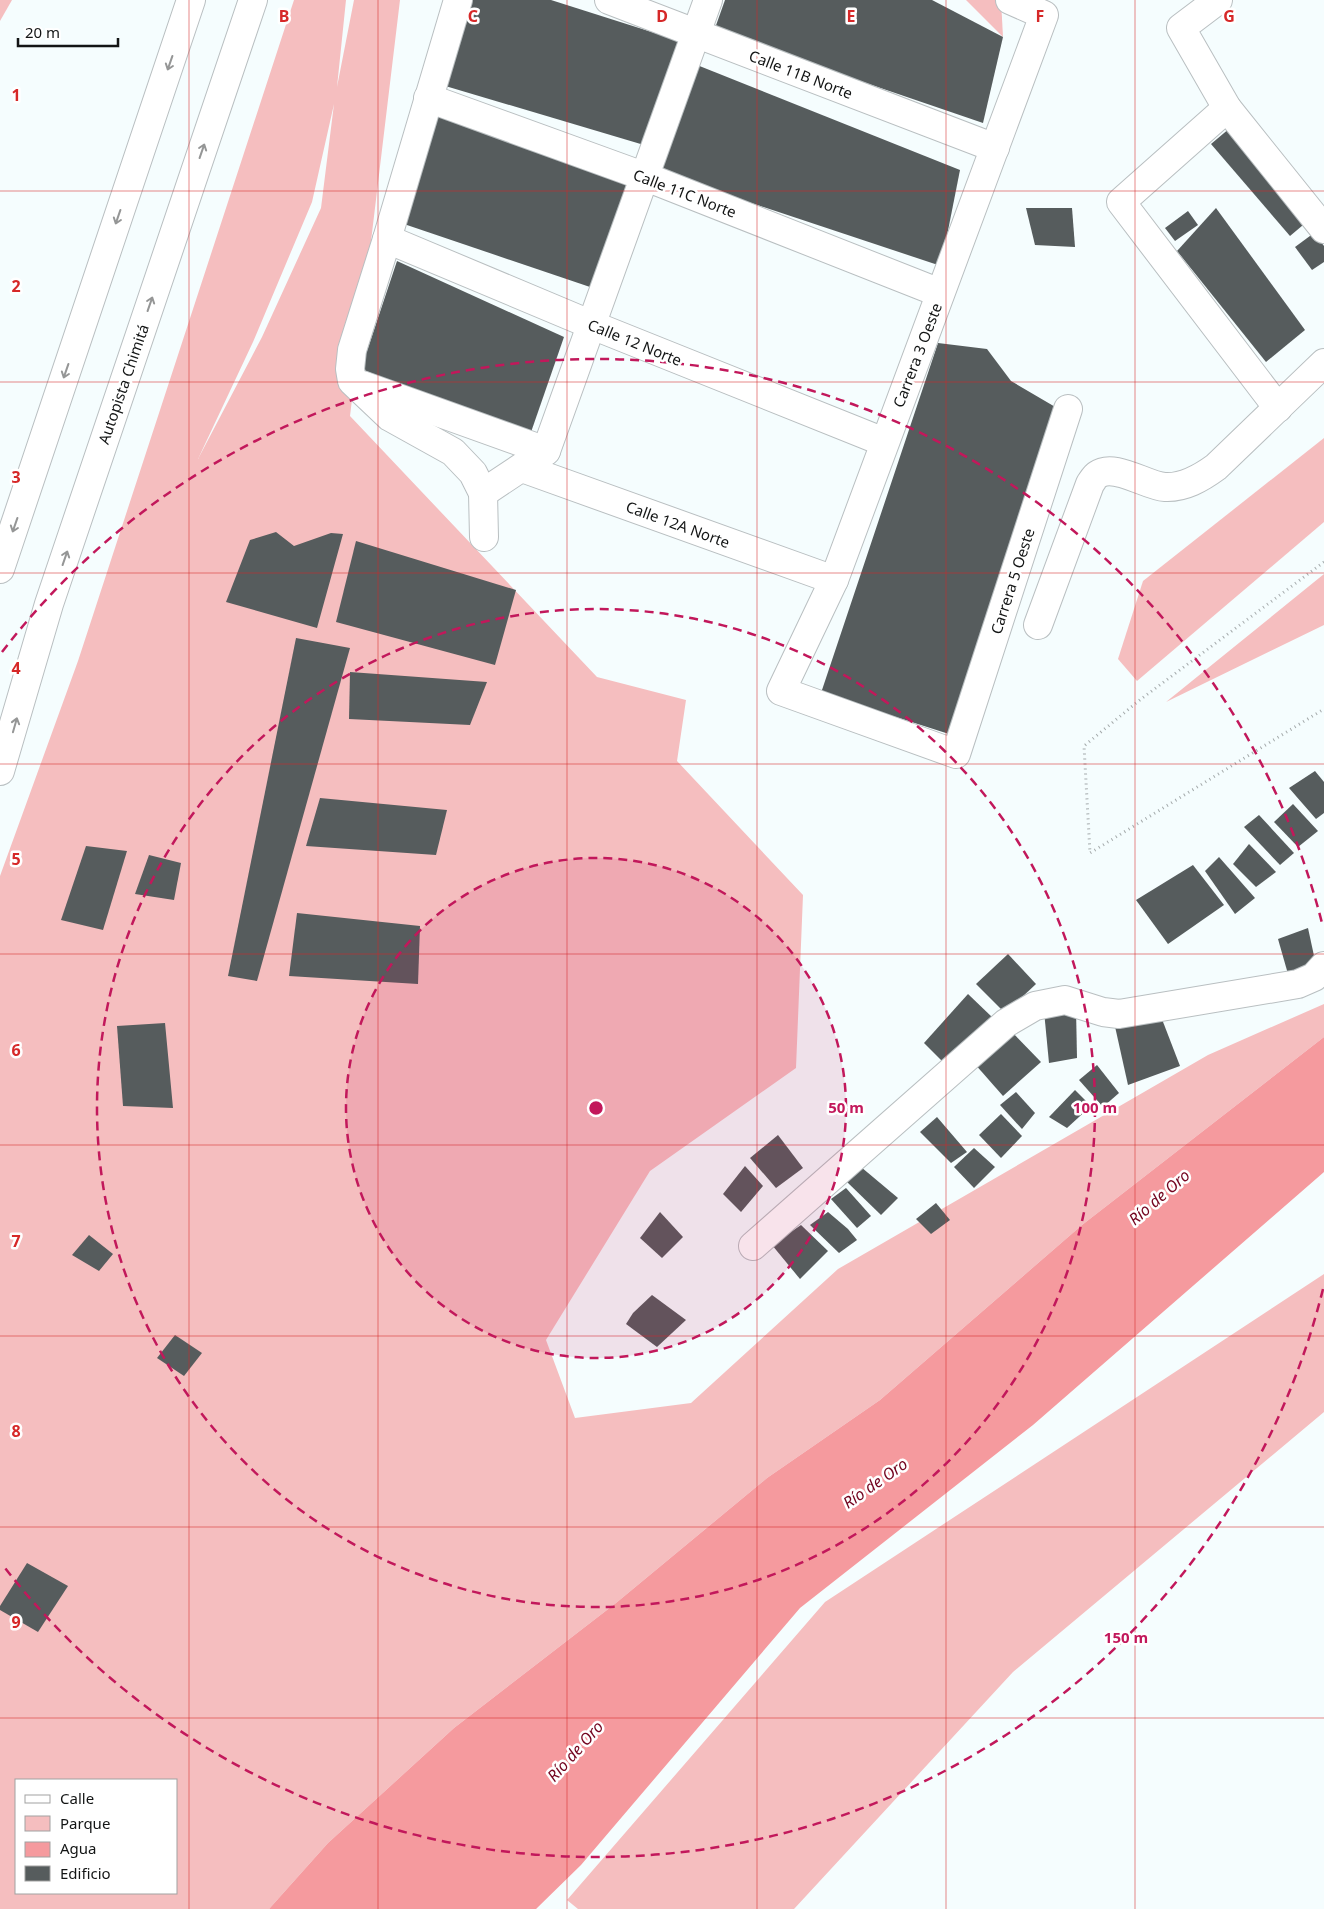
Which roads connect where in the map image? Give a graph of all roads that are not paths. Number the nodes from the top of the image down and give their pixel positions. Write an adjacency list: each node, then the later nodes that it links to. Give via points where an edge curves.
1 (191, 0): 26 (main road, one-way to 26)
2 (253, 0): 30 (main road, Autopista Chimitá, one-way to 2, via 49,604)
3 (458, 0): 9 (main road)
4 (609, 0): 8 (main road, Calle 11B Norte)
5 (708, 0): 8 (main road)
6 (1010, 0): 11 (main road, Carrera 3 Oeste, via 1044,15)
7 (1218, 0): 10 (main road, via 1182,28)
8 (696, 34): 11 (main road, Calle 11B Norte); 12 (main road)
9 (428, 98): 12 (main road, Calle 11C Norte); 14 (main road)
10 (1227, 108): 13 (main road); 19 (main road, via 1121,202)
11 (994, 148): 15 (main road, Carrera 3 Oeste)
12 (646, 177): 15 (main road, Calle 11C Norte); 16 (main road)
13 (1324, 229)
14 (387, 239): 16 (main road, Calle 12 Norte); 18 (main road, via 352,350)
15 (940, 293): 21 (main road, Carrera 3 Oeste)
16 (592, 325): 21 (main road, Calle 12 Norte); 22 (main road)
17 (1324, 363): 19 (main road)
18 (352, 381): 22 (main road); 24 (main road, via 390,417 453,452 473,472)
19 (1278, 408): 28 (main road, via 1216,467 1182,485 1165,487 1110,470 1097,475 1090,484)
20 (1068, 409): 29 (main road, Carrera 5 Oeste, via 956,754)
21 (884, 442): 27 (main road, Carrera 3 Oeste)
22 (546, 451): 23 (main road)
23 (522, 468): 24 (main road); 27 (main road, Calle 12A Norte)
24 (483, 494): 25 (main road)
25 (484, 537)
26 (0, 568)
27 (834, 580): 29 (main road, Carrera 3 Oeste)
28 (1038, 625)
29 (781, 691)
30 (0, 771)
31 (1324, 966): 32 (main road, via 1314,977 1298,984 1119,1014 1065,1000 1035,1006 1006,1023)
32 (753, 1246)

